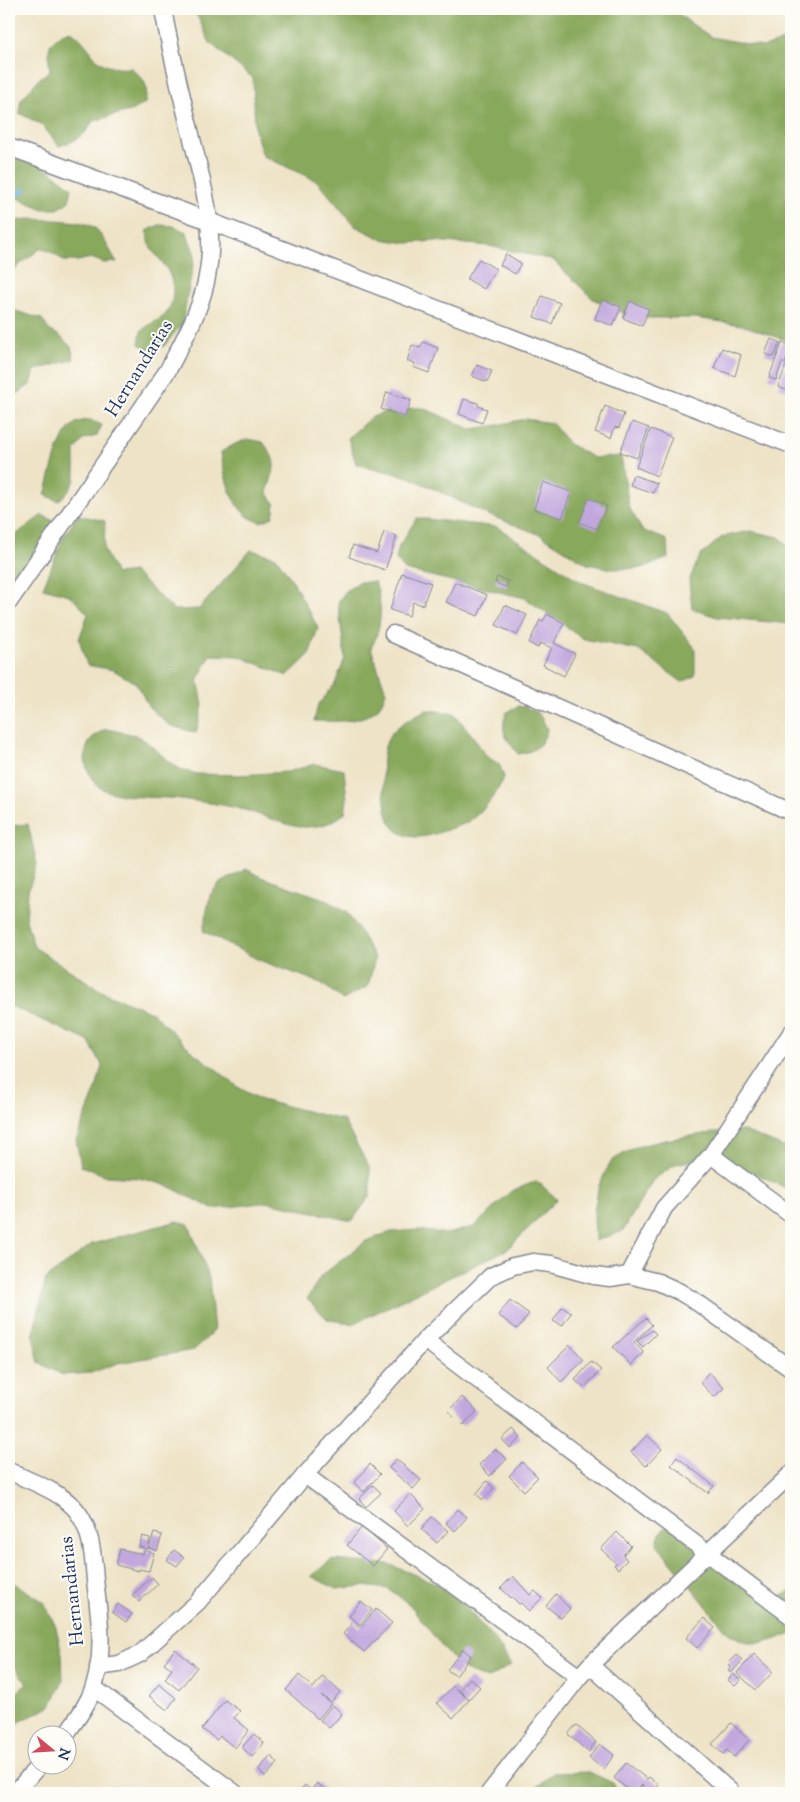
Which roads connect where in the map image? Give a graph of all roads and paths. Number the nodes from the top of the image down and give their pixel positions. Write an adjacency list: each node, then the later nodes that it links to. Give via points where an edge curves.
1 (163, 9): 3 (street, Hernandarias)
2 (9, 147): 3 (street)
3 (209, 221): 4 (street); 5 (street, Hernandarias, via 208,274 189,331 168,370)
4 (791, 446)
5 (9, 602)
6 (393, 634): 7 (street)
7 (791, 812)
8 (791, 1033): 9 (street)
9 (711, 1155): 10 (street); 11 (street, via 664,1208)
10 (791, 1215)
11 (629, 1274): 12 (street, via 610,1278 594,1276 533,1262 513,1266 491,1276); 13 (street, via 680,1292)
12 (425, 1340): 16 (street); 17 (street)
13 (791, 1369)
14 (9, 1471): 20 (street, Hernandarias, via 64,1500 85,1523 91,1542 101,1628)
15 (791, 1474): 17 (street)
16 (306, 1475): 20 (street, via 198,1602 140,1654 119,1664); 21 (street)
17 (707, 1553): 18 (street); 19 (street)
18 (791, 1616)
19 (590, 1665): 21 (street); 28 (street)
20 (98, 1667): 22 (street, Hernandarias)
21 (579, 1677): 27 (street)
22 (94, 1688): 23 (street, Hernandarias); 26 (street)
23 (73, 1724)
24 (31, 1774): 25 (street)
25 (15, 1793)
26 (235, 1793)
27 (490, 1793)
28 (732, 1793)

